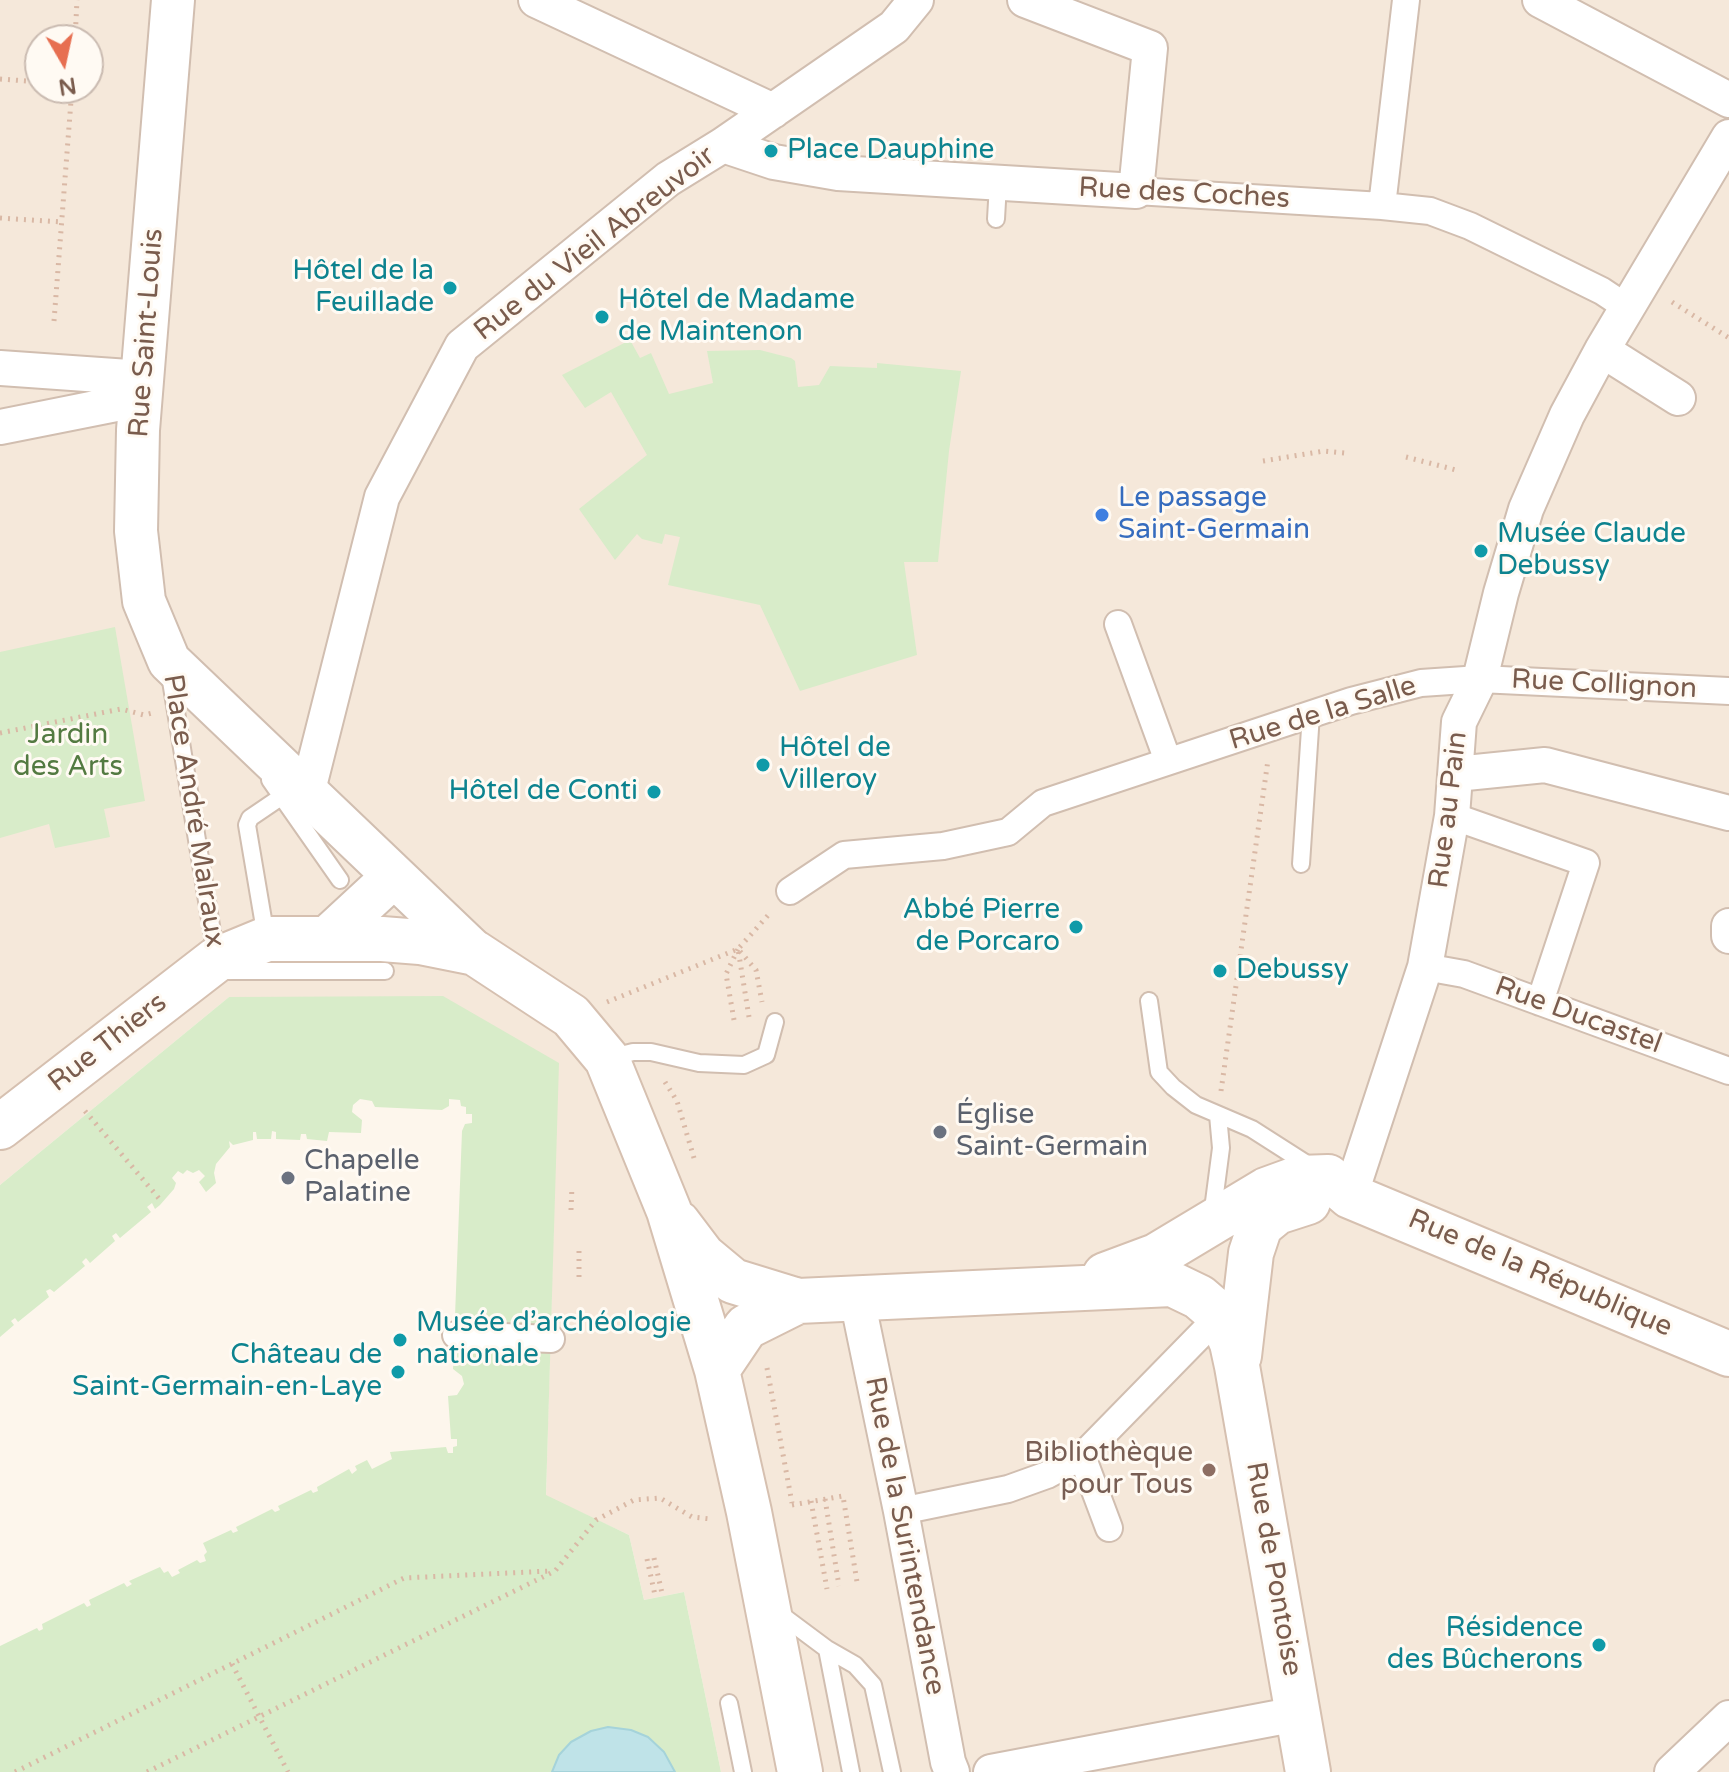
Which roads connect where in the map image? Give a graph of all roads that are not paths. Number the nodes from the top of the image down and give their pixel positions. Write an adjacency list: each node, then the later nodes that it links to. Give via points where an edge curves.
1 (173, 0): 18 (street, Rue Saint-Louis)
2 (536, 0): 8 (street)
3 (916, 0): 8 (street, Rue du Vieil Abreuvoir, via 894,27)
4 (1025, 0): 12 (street, via 1150,48)
5 (1406, 0): 13 (street)
6 (1540, 0): 7 (street)
7 (1729, 100)
8 (773, 111): 10 (street, Rue du Vieil Abreuvoir)
9 (1729, 137): 15 (street, Rue au Pain)
10 (723, 145): 11 (street, Rue des Coches, via 774,162 838,173); 28 (street, Rue du Vieil Abreuvoir, via 668,179 462,346 382,497)
11 (998, 184): 12 (street, Rue des Coches); 14 (lane)
12 (1136, 191): 13 (street, Rue des Coches)
13 (1382, 206): 15 (street, Rue des Coches, via 1430,211 1602,291)
14 (996, 219)
15 (1634, 295): 16 (street, Rue au Pain)
16 (1602, 350): 19 (street); 23 (street, Rue au Pain, via 1526,509)
17 (0, 368): 18 (street)
18 (142, 388): 20 (street); 22 (street, Rue Saint-Louis, via 136,531 144,601)
19 (1678, 398)
20 (0, 427)
21 (1118, 624): 26 (street)
22 (169, 661): 28 (street, Place André Malraux, via 236,725); 40 (lane, Place André Malraux)
23 (1480, 679): 24 (street, Rue Collignon); 25 (street, Rue de la Salle, via 1421,683); 27 (street, Rue au Pain, via 1459,722)
24 (1729, 691)
25 (1311, 714): 26 (street, Rue de la Salle); 31 (lane)
26 (1168, 761): 34 (street, Rue de la Salle, via 1043,803 1008,832 943,846 844,855)
27 (1456, 774): 29 (street, via 1545,765); 30 (street, Rue au Pain)
28 (294, 795): 32 (street, Place André Malraux); 33 (lane); 38 (lane, via 250,818 247,825)
29 (1729, 813)
30 (1452, 816): 41 (street, Rue au Pain); 44 (street, via 1586,863)
31 (1301, 864)
32 (394, 876): 37 (street); 39 (street, Place André Malraux)
33 (340, 880)
34 (790, 891)
35 (1729, 926): 36 (street)
36 (1729, 936)
37 (328, 937): 38 (main road, Place André Malraux); 39 (main road, Place André Malraux, via 420,942)
38 (267, 939): 40 (main road, Place André Malraux)
39 (475, 953): 46 (main road, via 571,1016)
40 (207, 967): 42 (lane); 49 (main road, Rue Thiers)
41 (1425, 967): 44 (street, Rue Ducastel, via 1464,974); 50 (street, Rue au Pain)
42 (385, 971)
43 (1149, 1001): 48 (lane, via 1159,1072 1196,1105)
44 (1540, 1002): 47 (street, Rue Ducastel)
45 (770, 1018): 46 (lane, via 766,1055 744,1065 699,1063 651,1052)
46 (607, 1059): 51 (main road)
47 (1729, 1071)
48 (1218, 1115): 50 (lane, via 1252,1129); 52 (lane, via 1221,1148)
49 (0, 1127)
50 (1339, 1187): 52 (main road, Rue de la République, via 1299,1178 1266,1190); 58 (main road, Rue de Pontoise, via 1327,1198 1277,1212 1260,1226); 59 (main road, Rue de la République)
51 (669, 1211): 55 (main road, via 703,1256 733,1281); 60 (main road)
52 (1211, 1223): 53 (main road, Rue de la République, via 1156,1256)
53 (1088, 1283): 54 (main road); 58 (main road, via 1172,1284 1199,1297)
54 (857, 1299): 55 (main road); 62 (street, Rue de la Surintendance)
55 (798, 1301): 60 (main road, via 746,1327)
56 (456, 1335): 57 (street)
57 (551, 1339)
58 (1233, 1341): 61 (street); 67 (main road, Rue de Pontoise)
59 (1729, 1354)
60 (717, 1370): 64 (main road)
61 (1082, 1456): 62 (street, via 1008,1489); 63 (street)
62 (901, 1511): 74 (street, Rue de la Surintendance)
63 (1109, 1528)
64 (768, 1606): 65 (lane); 71 (main road)
65 (827, 1649): 72 (lane); 73 (lane, via 855,1665 873,1685)
66 (729, 1703): 70 (lane)
67 (1297, 1714): 75 (street); 76 (main road, Rue de Pontoise)
68 (1729, 1718): 69 (street)
69 (1687, 1768)
70 (743, 1772)
71 (800, 1772)
72 (851, 1772)
73 (892, 1772)
74 (952, 1772)
75 (991, 1772)
76 (1308, 1772)

